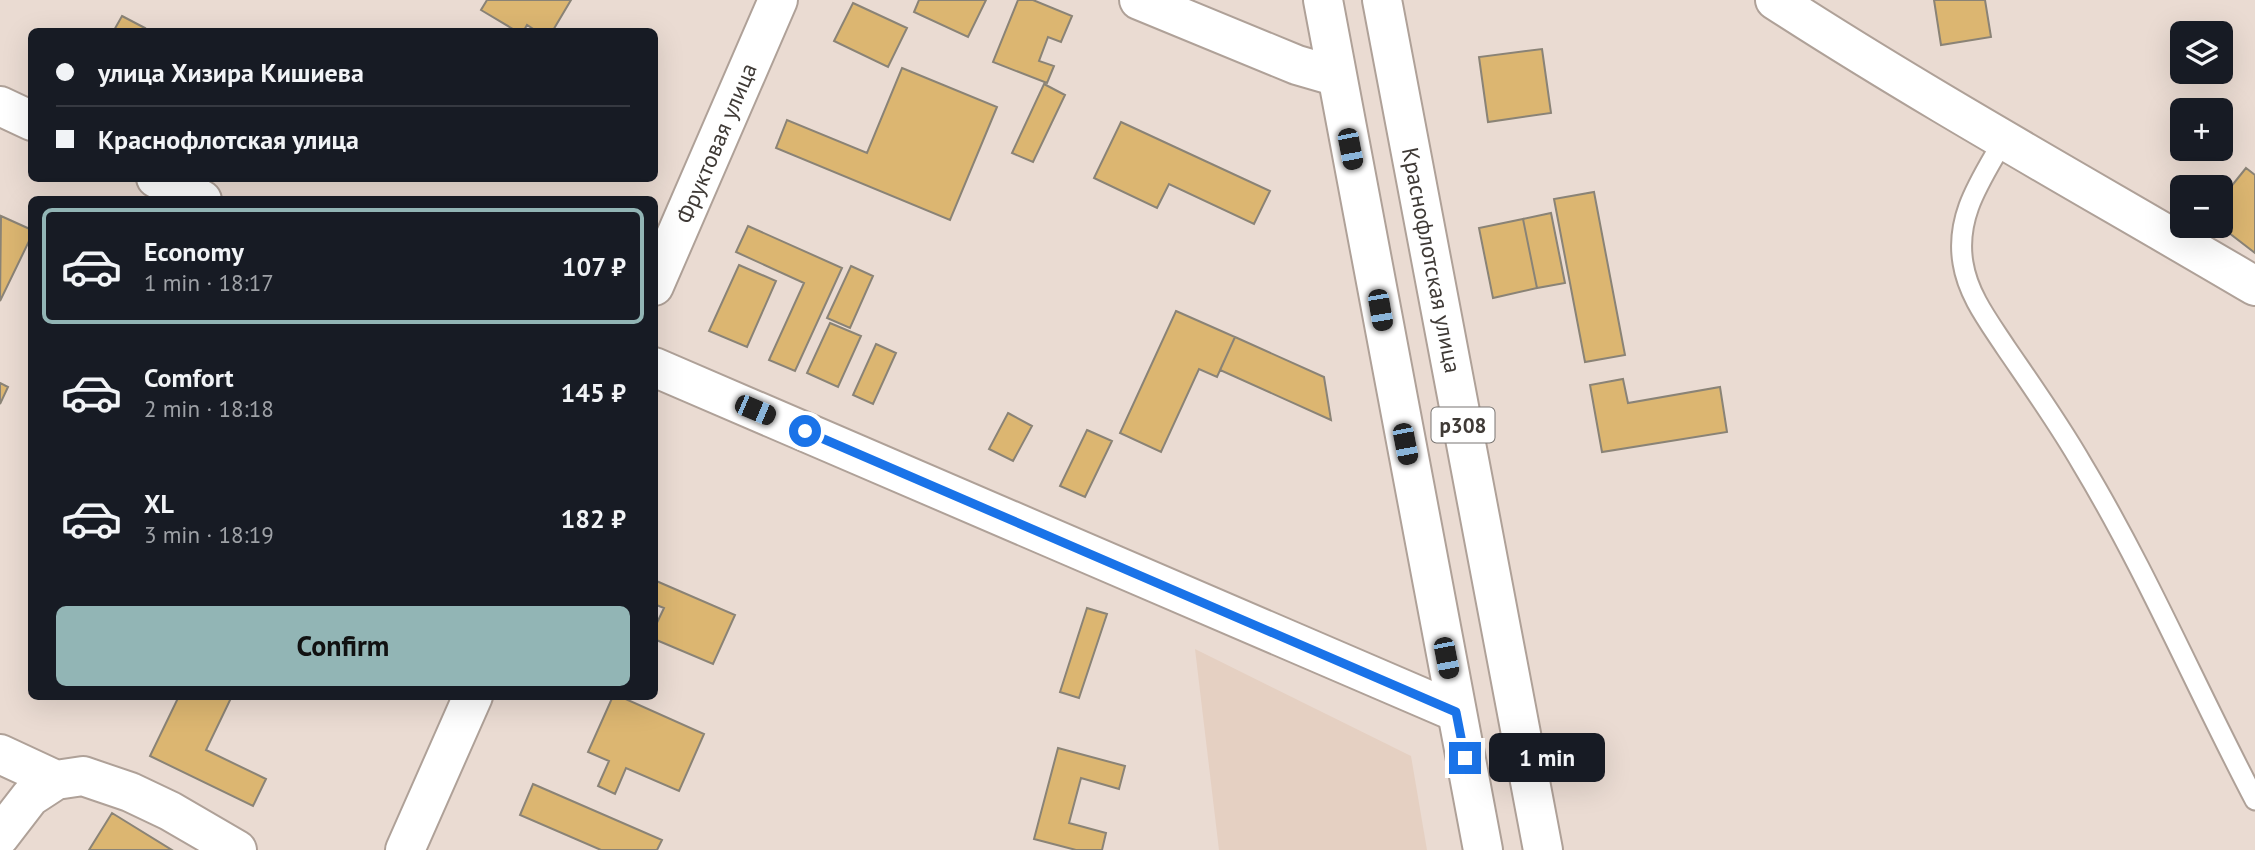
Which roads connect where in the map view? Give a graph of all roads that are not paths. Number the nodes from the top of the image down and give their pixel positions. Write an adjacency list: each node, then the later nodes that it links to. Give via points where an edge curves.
1 (778, 0): 12 (street, Фруктовая улица)
2 (1139, 0): 6 (street)
3 (1323, 0): 6 (street, P308)
4 (1382, 0): 24 (street, Краснофлотская улица / p308)
5 (1774, 0): 9 (street)
6 (1335, 76): 16 (street, P308)
7 (0, 106): 8 (street)
8 (28, 119)
9 (2003, 141): 13 (street); 19 (lane, via 1969,202 1961,233 1963,266 1970,285 1978,305 2081,460 2130,546)
10 (164, 182): 11 (street)
11 (194, 196)
12 (658, 277)
13 (2255, 286)
14 (658, 369): 16 (street)
15 (471, 700): 22 (street)
16 (1456, 712): 23 (street, P308)
17 (0, 754): 18 (street)
18 (56, 780): 20 (street, via 30,797); 21 (street, via 83,776 130,792)
19 (2255, 800)
20 (0, 836)
21 (237, 850)
22 (405, 850)
23 (1483, 850)
24 (1543, 850)

